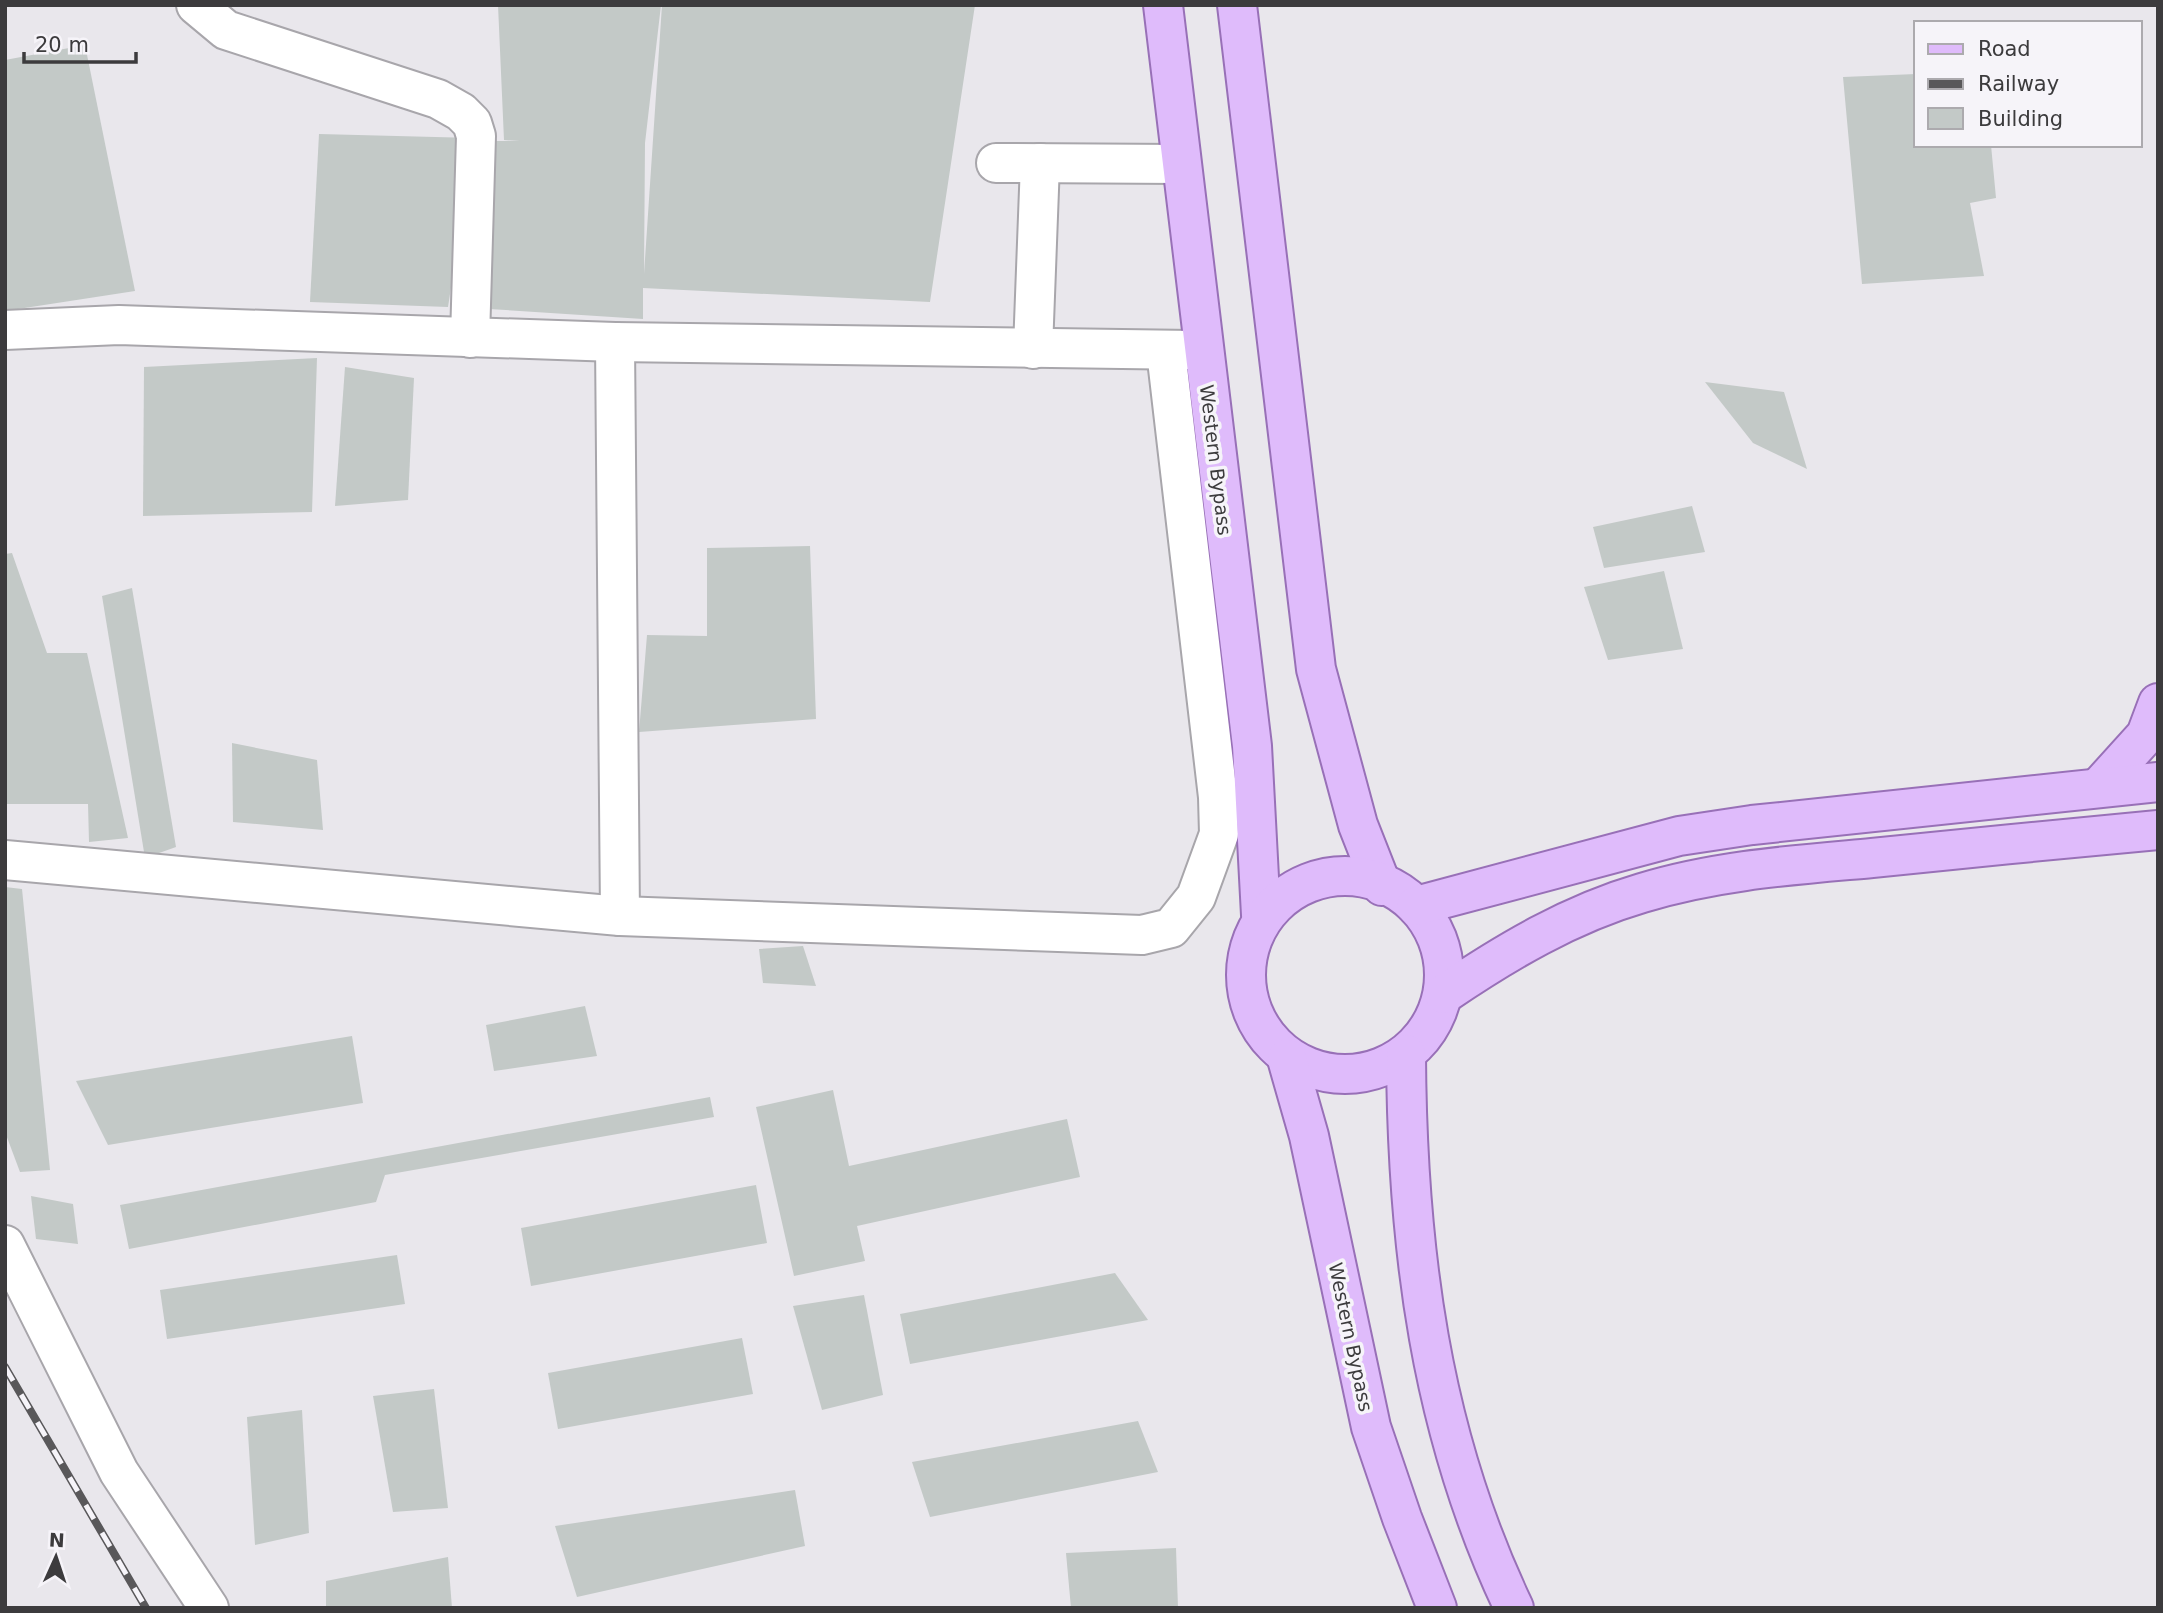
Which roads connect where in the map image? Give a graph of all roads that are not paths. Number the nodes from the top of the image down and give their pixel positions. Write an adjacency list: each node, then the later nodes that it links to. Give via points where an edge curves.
1 (196, 5): 8 (street, via 226,30 438,99 472,123 476,136)
2 (1163, 5): 6 (main road, Western Bypass)
3 (1237, 5): 17 (main road, via 1316,669 1358,825)
4 (996, 163): 5 (street)
5 (1040, 163): 6 (street); 10 (street)
6 (1181, 164): 11 (main road, Western Bypass)
7 (5, 330): 8 (street, via 120,325)
8 (470, 338): 9 (street)
9 (615, 342): 10 (street); 20 (street)
10 (1033, 349): 11 (street)
11 (1184, 350): 19 (main road, Western Bypass, via 1252,746); 20 (street, via 1219,834 1196,897 1171,928 1142,935)
12 (2158, 703): 14 (main road, via 2146,735)
13 (2158, 782): 14 (main road)
14 (2099, 787): 18 (main road, via 1679,836)
15 (2158, 830): 21 (main road, via 1762,868 1693,880 1640,893 1563,923 1504,953)
16 (5, 860): 20 (street)
17 (1382, 886): 18 (main road, via 1406,896); 19 (main road, via 1365,878 1333,876 1282,896)
18 (1416, 906): 21 (main road, via 1433,928 1443,954)
19 (1262, 915): 23 (main road, via 1246,959 1246,991 1256,1022)
20 (620, 916)
21 (1444, 994): 22 (main road, via 1432,1025)
22 (1406, 1054): 23 (main road, via 1382,1068 1354,1074 1326,1073); 27 (main road, via 1406,1133 1422,1302 1444,1414 1484,1545)
23 (1287, 1059): 26 (main road, Western Bypass, via 1309,1136 1371,1427)
24 (5, 1245): 25 (street, via 119,1472)
25 (209, 1608)
26 (1437, 1608)
27 (1514, 1608)

